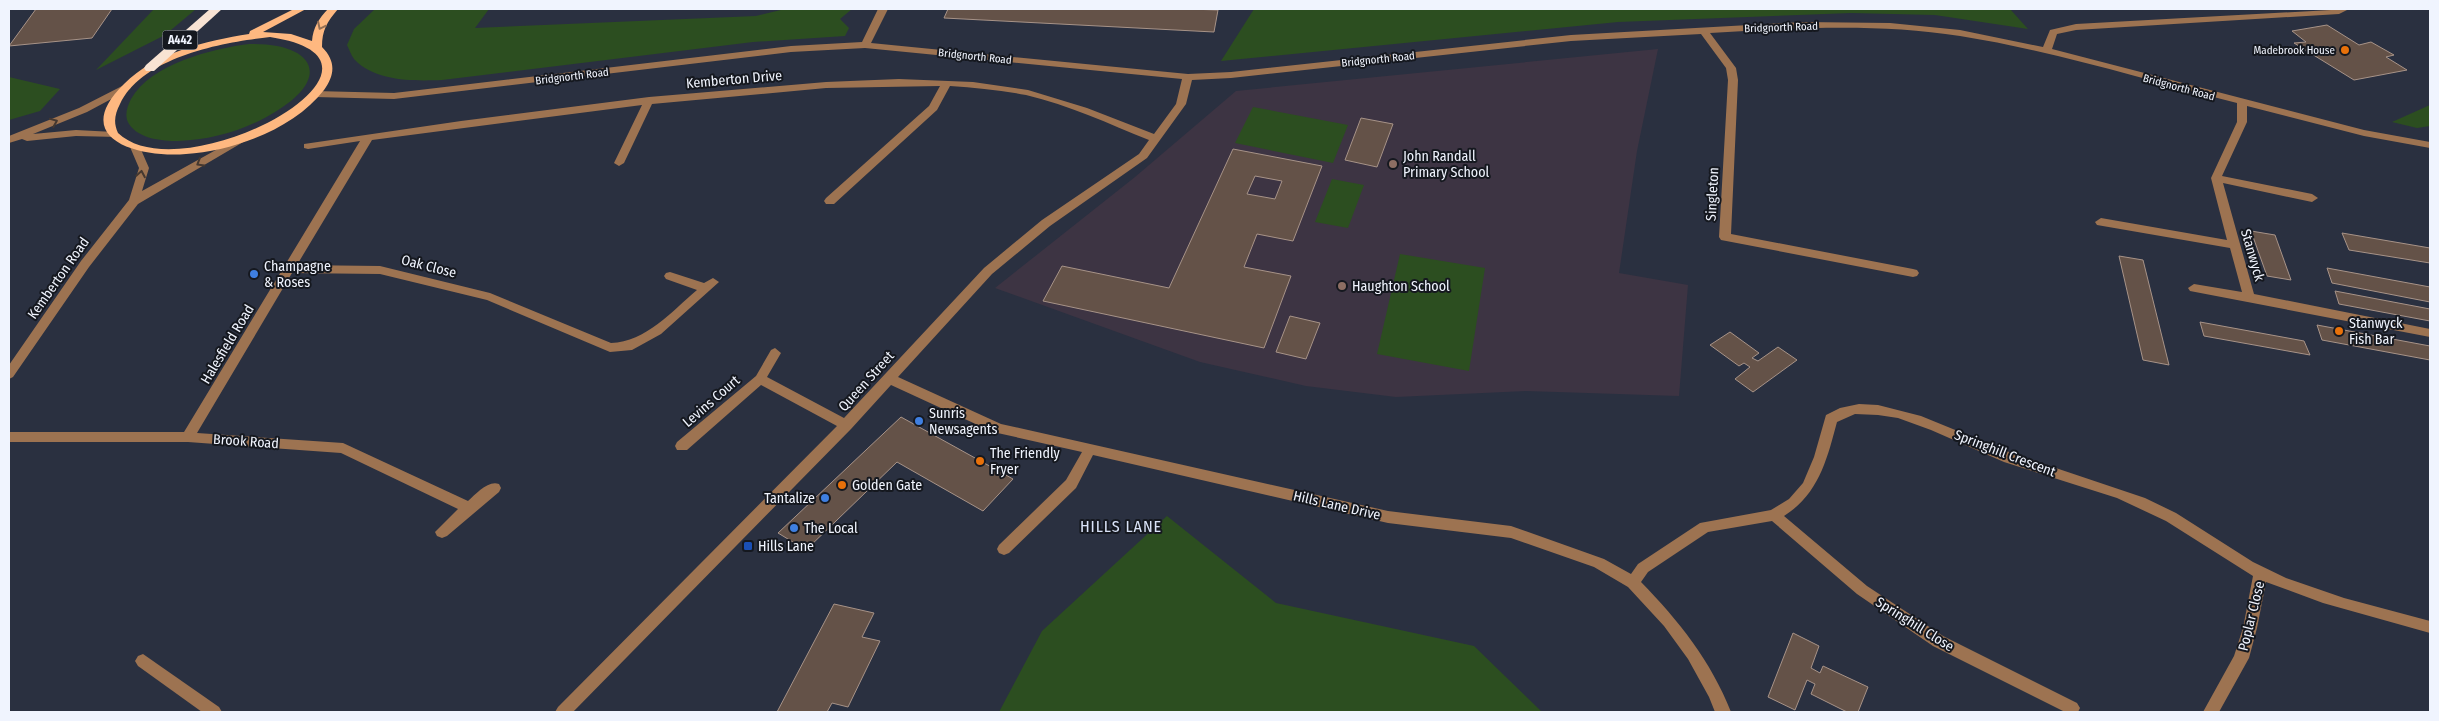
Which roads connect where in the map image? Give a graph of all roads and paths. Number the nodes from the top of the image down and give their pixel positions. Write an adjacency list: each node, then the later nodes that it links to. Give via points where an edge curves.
1 (216, 9): 11 (highway, A442)
2 (301, 9): 7 (main road)
3 (334, 9): 8 (main road, one-way to 8, via 320,24)
4 (883, 9): 9 (street)
5 (2344, 9): 10 (street, via 2076,27 2054,32)
6 (1703, 30): 10 (street, Bridgnorth Road, via 1803,25 1890,26 1960,33); 12 (street, Bridgnorth Road, via 1571,38); 34 (street, Singleton, via 1731,68 1733,80 1725,237)
7 (249, 36): 8 (main road, via 289,36); 11 (main road, via 197,47)
8 (317, 46): 15 (main road, via 328,62 328,72)
9 (866, 46): 12 (street, Bridgnorth Road); 15 (street, Bridgnorth Road, via 791,49 394,96)
10 (2047, 51): 17 (street, Bridgnorth Road)
11 (150, 68): 14 (main road)
12 (1188, 77): 21 (street, Queen Street, via 1181,104)
13 (948, 83): 16 (street, Kemberton Drive, via 833,83); 21 (street, Kemberton Drive, via 1010,90 1063,103); 30 (street, via 933,108)
14 (126, 87): 18 (main road, via 112,104 108,121); 22 (street, one-way to 14, via 83,110)
15 (315, 94): 20 (main road, via 297,110)
16 (649, 100): 19 (street, Kemberton Drive); 26 (street)
17 (2242, 103): 23 (street, Bridgnorth Road, via 2364,134); 27 (street, via 2242,122)
18 (114, 135): 22 (street, via 76,132); 25 (main road)
19 (368, 137): 24 (street, Kemberton Drive); 33 (street, Halesfield Road)
20 (242, 138): 25 (main road, via 184,151); 29 (street, Kemberton Road, one-way to 29)
21 (1156, 139): 41 (street, Queen Street, via 1143,156 1046,222 988,271)
22 (9, 140)
23 (2430, 145)
24 (308, 146)
25 (135, 147): 29 (street, Kemberton Road, one-way to 25, via 144,168)
26 (619, 163)
27 (2216, 178): 28 (street); 32 (street, Stanwyck)
28 (2312, 198)
29 (134, 201): 40 (street, Kemberton Road, via 85,264)
30 (830, 201)
31 (2101, 222): 32 (street)
32 (2235, 245): 37 (street, Stanwyck)
33 (290, 269): 35 (street, Oak Close, via 380,270 490,298 610,348 628,348 657,330 709,285); 45 (street, Halesfield Road)
34 (1914, 273)
35 (670, 276)
36 (2194, 288): 37 (street)
37 (2249, 297): 38 (street, Stanwyck)
38 (2430, 332)
39 (775, 353): 42 (street, Levins Court)
40 (9, 374)
41 (888, 378): 43 (street, Queen Street); 47 (street, Hills Lane Drive, via 998,428)
42 (760, 379): 43 (street, Levins Court); 46 (street, Levins Court)
43 (846, 425): 59 (street, Queen Street)
44 (9, 437): 45 (street, Brook Road)
45 (188, 437): 49 (street, Brook Road, via 343,448)
46 (682, 446)
47 (1090, 448): 52 (street, via 1070,484); 54 (street, Hills Lane Drive, via 1388,517 1511,532 1599,563)
48 (494, 488): 49 (street)
49 (469, 508): 51 (street)
50 (1774, 515): 53 (street, Springhill Crescent, via 1794,503 1808,486 1821,457 1831,419 1843,411 1859,408 1876,410 1941,428 2006,457 2134,498 2161,511); 54 (street, Springhill Crescent, via 1705,527 1643,568); 57 (street, Springhill Close, via 1862,590 1938,641)
51 (442, 532)
52 (1004, 548)
53 (2261, 573): 55 (street, Springhill Crescent, via 2339,602); 61 (street, Poplar Close, via 2241,658)
54 (1632, 583): 60 (street, Hills Lane Drive, via 1669,621 1693,654)
55 (2430, 627)
56 (142, 661): 58 (street)
57 (2072, 708)
58 (214, 712)
59 (563, 712)
60 (1723, 712)
61 (2211, 712)

